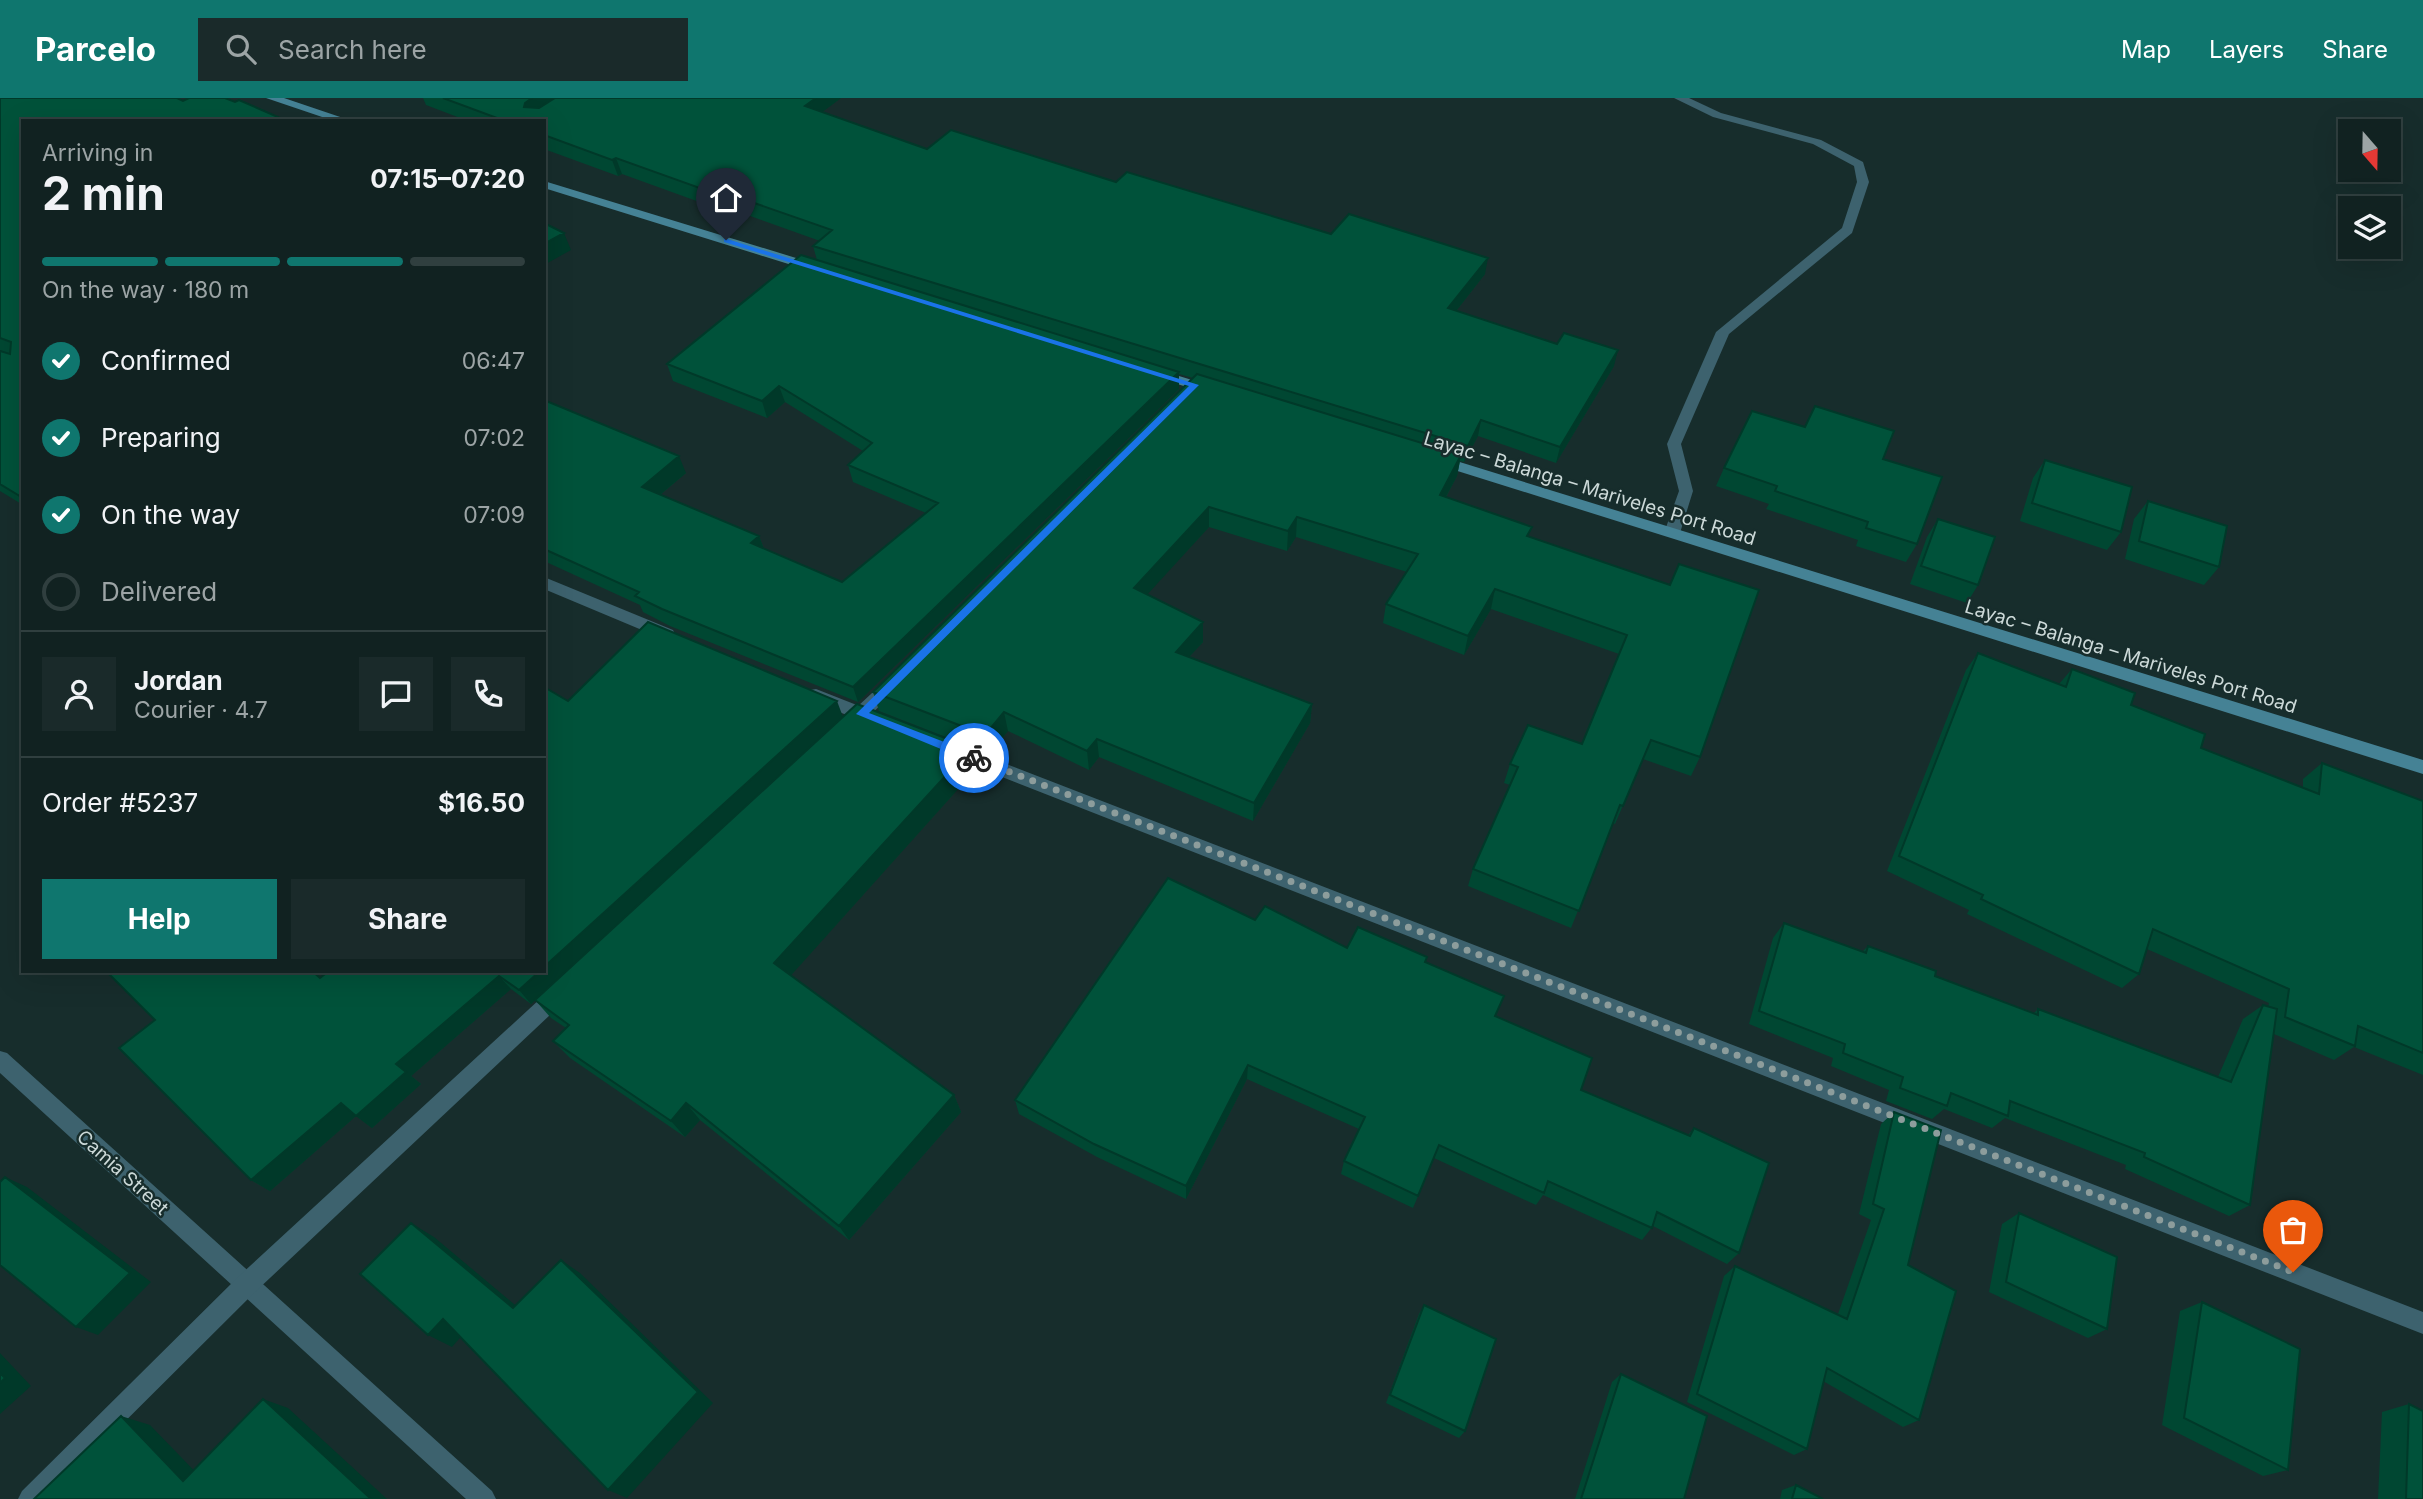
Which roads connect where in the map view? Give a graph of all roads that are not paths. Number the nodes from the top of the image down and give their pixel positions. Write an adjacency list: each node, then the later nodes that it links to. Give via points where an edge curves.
1 (272, 98): 3 (main road)
2 (1680, 98): 11 (street, via 1717,115 1817,142 1859,164 1863,182 1848,230 1723,332 1674,444 1686,491)
3 (340, 119)
4 (546, 185): 5 (main road)
5 (836, 274)
6 (1142, 369): 7 (main road)
7 (1195, 385): 8 (main road); 9 (street)
8 (1222, 394)
9 (1175, 405)
10 (1420, 455): 11 (main road, Layac – Balanga – Mariveles Port Road)
11 (1672, 533): 20 (main road, Layac – Balanga – Mariveles Port Road)
12 (546, 584): 13 (street)
13 (684, 640)
14 (900, 675): 16 (street)
15 (798, 688): 16 (street)
16 (861, 714): 17 (street); 18 (street)
17 (887, 724)
18 (840, 733)
19 (939, 744): 24 (street)
20 (2423, 767)
21 (574, 980): 23 (street)
22 (0, 1060): 23 (street, Camia Street)
23 (246, 1284): 25 (street); 26 (street, Camia Street)
24 (2423, 1323)
25 (30, 1499)
26 (484, 1499)

